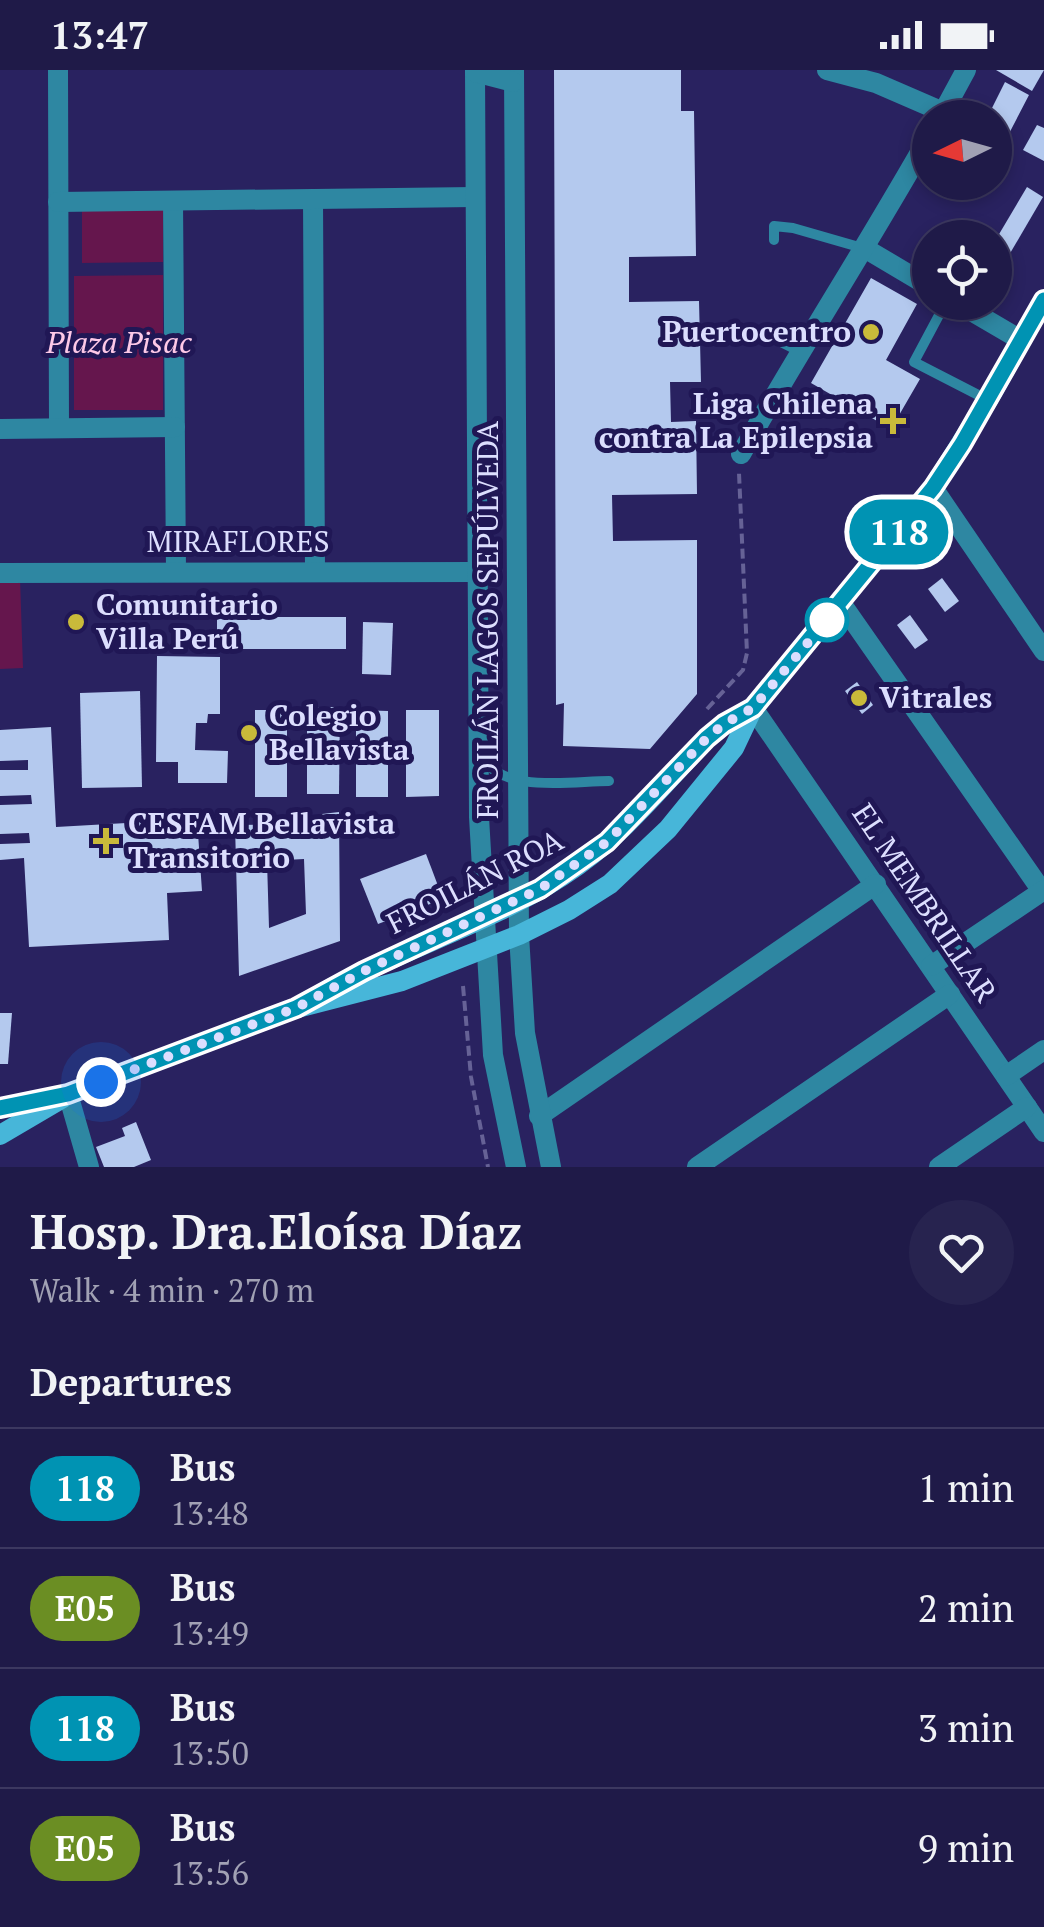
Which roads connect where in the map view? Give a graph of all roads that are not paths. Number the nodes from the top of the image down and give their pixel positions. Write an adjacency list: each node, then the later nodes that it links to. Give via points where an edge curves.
1 (58, 70): 12 (street)
2 (827, 70): 6 (street)
3 (966, 70): 7 (street)
4 (475, 71): 5 (street); 9 (street, FROILÁN LAGOS SEPÚLVEDA)
5 (514, 76): 18 (street, FROILÁN LAGOS SEPÚLVEDA)
6 (912, 100)
7 (950, 100)
8 (912, 167): 14 (street)
9 (474, 198): 10 (street); 17 (street, FROILÁN LAGOS SEPÚLVEDA)
10 (313, 199): 11 (street); 31 (street)
11 (173, 201): 12 (street); 25 (street)
12 (58, 202): 26 (street)
13 (774, 240): 14 (lane, via 774,226)
14 (866, 249): 15 (street); 23 (street)
15 (912, 276)
16 (1044, 300): 22 (main road, FROILÁN ROA)
17 (475, 312): 18 (street, via 498,320); 32 (street, FROILÁN LAGOS SEPÚLVEDA)
18 (516, 313): 38 (street, FROILÁN LAGOS SEPÚLVEDA)
19 (936, 320): 24 (lane, via 914,362)
20 (987, 320): 22 (street)
21 (775, 338): 23 (lane)
22 (1021, 340): 24 (main road, FROILÁN ROA)
23 (799, 351): 28 (street)
24 (988, 400): 29 (main road, FROILÁN ROA)
25 (175, 427): 26 (street); 30 (street)
26 (59, 428): 27 (street)
27 (0, 429)
28 (741, 454)
29 (933, 488): 34 (main road, FROILÁN ROA); 35 (street)
30 (176, 572): 31 (street, MIRAFLORES); 33 (street, MIRAFLORES)
31 (315, 572): 32 (street, MIRAFLORES)
32 (476, 572): 37 (street, FROILÁN LAGOS SEPÚLVEDA)
33 (0, 573)
34 (842, 603): 36 (main road, FROILÁN ROA); 41 (street)
35 (1044, 650)
36 (753, 708): 40 (street, EL MEMBRILLAR); 42 (main road, FROILÁN ROA, via 707,738 597,850); 44 (main road, FROILÁN ROA, via 728,756 646,852 588,900)
37 (477, 746): 38 (lane, via 492,770); 43 (street, FROILÁN LAGOS SEPÚLVEDA)
38 (519, 781): 39 (lane); 42 (street, FROILÁN LAGOS SEPÚLVEDA)
39 (609, 781)
40 (876, 884): 46 (street, EL MEMBRILLAR); 54 (street)
41 (1043, 891): 46 (street)
42 (518, 901): 43 (main road, FROILÁN ROA); 44 (street, FROILÁN LAGOS SEPÚLVEDA)
43 (484, 916): 45 (street, FROILÁN LAGOS SEPÚLVEDA); 48 (main road, FROILÁN ROA)
44 (519, 934): 45 (main road, FROILÁN ROA); 54 (street, FROILÁN LAGOS SEPÚLVEDA)
45 (486, 947): 48 (main road, FROILÁN ROA, via 402,980); 58 (street, FROILÁN LAGOS SEPÚLVEDA, via 493,1055)
46 (931, 966): 47 (street, EL MEMBRILLAR)
47 (950, 994): 50 (street, EL MEMBRILLAR); 60 (street)
48 (296, 1008): 51 (main road, FROILÁN ROA)
49 (1044, 1050): 50 (street)
50 (1006, 1076): 52 (street, EL MEMBRILLAR)
51 (68, 1094): 53 (main road, FROILÁN ROA); 56 (main road, FROILÁN ROA); 57 (street)
52 (1027, 1107): 55 (street, EL MEMBRILLAR); 61 (street)
53 (0, 1108)
54 (539, 1116): 59 (street, FROILÁN LAGOS SEPÚLVEDA)
55 (1044, 1132)
56 (0, 1135)
57 (89, 1167)
58 (516, 1167)
59 (551, 1167)
60 (698, 1167)
61 (939, 1167)

